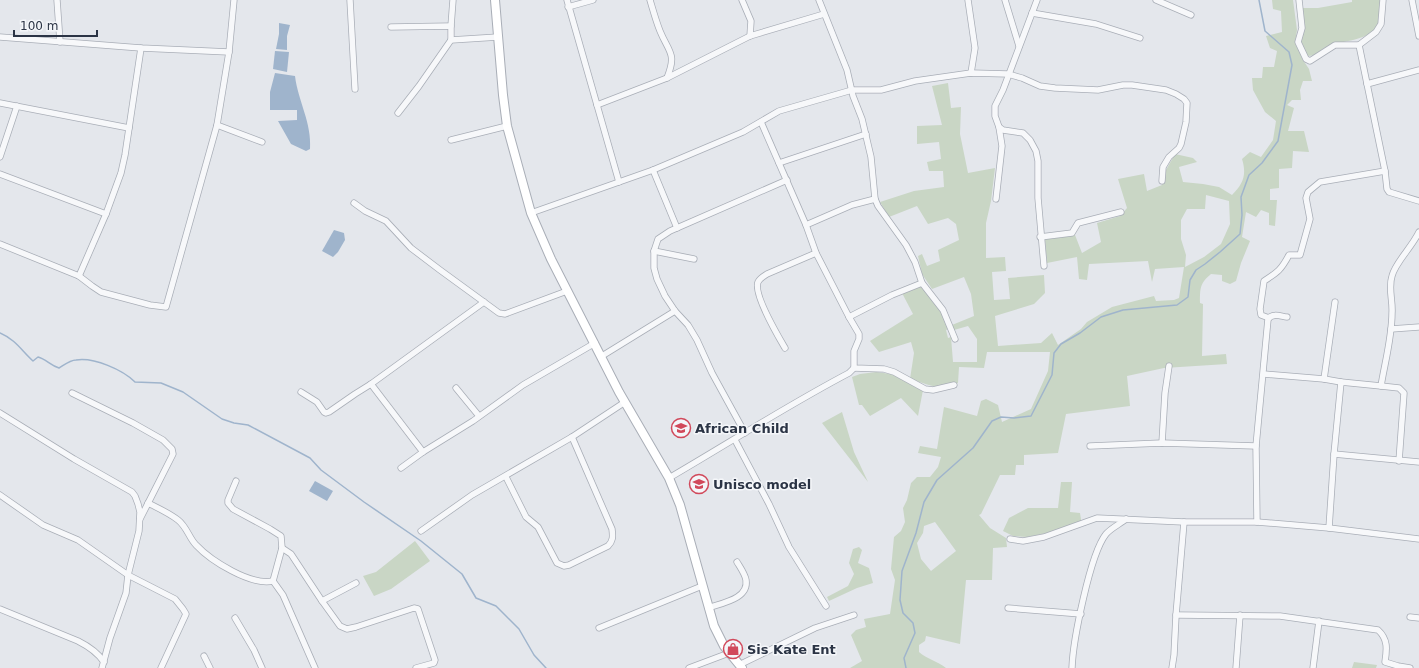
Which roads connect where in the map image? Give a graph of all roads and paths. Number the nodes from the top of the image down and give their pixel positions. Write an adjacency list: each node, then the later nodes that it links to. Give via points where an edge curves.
1 (57, 0): 31 (street)
2 (234, 0): 35 (street)
3 (350, 0): 41 (street)
4 (453, 0): 23 (street)
5 (495, 0): 28 (street)
6 (567, 0): 19 (street)
7 (593, 0): 19 (street)
8 (650, 0): 39 (street, via 672,57)
9 (742, 0): 25 (street, via 751,21)
10 (819, 0): 21 (street)
11 (968, 0): 37 (street, via 975,48)
12 (1005, 0): 33 (street)
13 (1037, 0): 20 (street)
14 (1156, 0): 22 (street)
15 (1299, 0): 32 (street, via 1302,28 1298,42 1306,59 1310,61 1335,45)
16 (1383, 0): 32 (street, via 1381,26)
17 (1412, 0): 18 (street)
18 (1416, 6): 26 (street)
19 (568, 7): 44 (street)
20 (1032, 13): 29 (street, via 1096,24); 33 (street)
21 (824, 14): 25 (street); 42 (street, via 847,70)
22 (1191, 15)
23 (451, 26): 24 (street); 30 (street)
24 (391, 27)
25 (750, 36): 39 (street)
26 (1419, 36)
27 (0, 37): 31 (street)
28 (498, 37): 30 (street); 49 (street)
29 (1140, 38)
30 (451, 40): 46 (street)
31 (60, 42): 34 (street)
32 (1359, 45): 40 (street)
33 (1019, 46): 38 (street)
34 (141, 48): 35 (street); 51 (street)
35 (229, 52): 48 (street)
36 (1419, 70): 40 (street)
37 (971, 73): 38 (street); 42 (street, via 915,81 881,90)
38 (1008, 74): 50 (street, via 995,106); 61 (street, via 1040,86 1098,90 1132,85 1166,90 1181,97 1187,106 1183,139 1179,148 1165,163)
39 (667, 78): 44 (street)
40 (1367, 84): 58 (street)
41 (356, 89)
42 (852, 90): 47 (street, via 779,111); 52 (street)
43 (0, 103): 45 (street)
44 (597, 105): 62 (street)
45 (17, 106): 51 (street); 55 (street)
46 (398, 113)
47 (761, 122): 56 (street); 57 (street)
48 (217, 125): 54 (street); 79 (street, via 166,307 101,292)
49 (507, 126): 53 (street); 68 (street)
50 (999, 127): 64 (street, via 1002,146); 73 (street, via 1020,132 1030,140 1036,151)
51 (129, 128): 69 (street, via 122,167)
52 (866, 134): 56 (street); 63 (street)
53 (452, 140)
54 (262, 142)
55 (0, 157)
56 (779, 162): 60 (street)
57 (653, 170): 62 (street); 71 (street)
58 (1385, 171): 65 (street, via 1389,192); 87 (street, via 1320,182 1308,192 1306,198 1310,219 1300,255 1289,256 1277,274 1264,282 1260,309 1261,315)
59 (0, 174): 69 (street)
60 (787, 180): 70 (street); 71 (street)
61 (1162, 181)
62 (619, 182): 68 (street)
63 (875, 199): 70 (street, via 852,205); 80 (street, via 906,245)
64 (996, 199)
65 (1419, 201)
66 (354, 203): 82 (street, via 386,221 411,248)
67 (1121, 212): 73 (street, via 1078,223 1072,232)
68 (531, 213): 81 (street)
69 (106, 214): 79 (street)
70 (806, 225): 76 (street)
71 (677, 228): 75 (street, via 658,239)
72 (1419, 232): 89 (street, via 1392,276)
73 (1040, 237): 78 (street)
74 (0, 244): 79 (street)
75 (654, 251): 77 (street); 84 (street, via 657,279)
76 (816, 253): 85 (street); 92 (street, via 767,274 758,283 758,295)
77 (694, 259)
78 (1044, 266)
79 (79, 276)
80 (922, 282): 85 (street); 90 (street, via 943,310)
81 (567, 291): 82 (street, via 503,314); 91 (street)
82 (484, 302): 99 (street)
83 (1335, 302): 97 (street)
84 (675, 311): 93 (street); 108 (street, via 697,340 712,373)
85 (849, 317): 95 (street, via 860,335 854,351)
86 (1287, 317): 87 (street, via 1274,315)
87 (1269, 318): 96 (street)
88 (1419, 327): 89 (street)
89 (1391, 329): 101 (street)
90 (955, 340)
91 (595, 343): 93 (street); 107 (street, via 538,376)
92 (785, 348)
93 (602, 356): 105 (street)
94 (1169, 366): 111 (street)
95 (854, 368): 100 (street, via 884,369 925,389 933,390); 108 (street)
96 (1264, 374): 97 (street); 113 (street)
97 (1324, 379): 98 (street)
98 (1341, 382): 101 (street); 115 (street)
99 (371, 384): 103 (street, via 326,413 317,402); 114 (street)
100 (954, 384)
101 (1381, 386): 116 (street, via 1399,388 1404,393)
102 (456, 388): 107 (street)
103 (301, 392)
104 (72, 393): 123 (street, via 157,436 172,449 174,454)
105 (625, 402): 109 (street); 120 (street)
106 (0, 413): 125 (street, via 132,492 138,504)
107 (479, 416): 114 (street)
108 (746, 433): 110 (street)
109 (572, 437): 119 (street); 119 (street, via 612,530 612,542 608,546 569,565 557,564 538,527 526,518)
110 (735, 440): 120 (street); 139 (street, via 789,547)
111 (1162, 443): 112 (street); 113 (street)
112 (1090, 446)
113 (1256, 446): 127 (street)
114 (424, 452): 118 (street)
115 (1334, 454): 116 (street); 128 (street)
116 (1399, 461): 117 (street)
117 (1419, 462)
118 (401, 468)
119 (506, 477): 129 (street, via 472,495)
120 (669, 478): 137 (street, via 680,505)
121 (236, 481): 132 (street, via 228,497 228,503 280,535)
122 (0, 495): 134 (street, via 43,525 78,540)
123 (148, 503): 125 (street); 135 (street, via 178,520 196,545 220,564 261,582)
124 (1126, 519): 126 (street); 130 (street, via 1097,518 1044,538 1023,541); 143 (street, via 1106,533 1101,542 1089,575)
125 (140, 520): 134 (street)
126 (1184, 522): 127 (street); 145 (street)
127 (1258, 522): 128 (street)
128 (1329, 528): 131 (street)
129 (420, 531)
130 (1010, 538)
131 (1419, 538)
132 (282, 548): 135 (street); 138 (street, via 291,554)
133 (737, 562): 140 (street, via 746,579 745,589 740,596)
134 (128, 574): 155 (street, via 126,592); 157 (street, via 175,599 186,614)
135 (273, 581): 160 (street, via 282,592)
136 (356, 583): 138 (street)
137 (702, 586): 140 (street); 151 (street)
138 (322, 601): 161 (street, via 340,626 347,629 414,608 418,609 435,660 434,663)
139 (826, 606)
140 (708, 608): 152 (street)
141 (1008, 608): 143 (street)
142 (0, 609): 155 (street, via 78,641 102,658)
143 (1081, 614): 164 (street)
144 (854, 615): 156 (street, via 815,628)
145 (1176, 615): 146 (street); 165 (street)
146 (1240, 616): 150 (street, via 1280,616); 166 (street)
147 (1410, 617): 149 (street)
148 (235, 618): 159 (street)
149 (1419, 618)
150 (1319, 621): 167 (street); 168 (street, via 1378,630 1384,636 1387,652 1385,662)
151 (599, 628)
152 (729, 653): 154 (street); 156 (street)
153 (204, 656): 158 (street)
154 (708, 661): 162 (street); 163 (street)
155 (103, 665)
156 (740, 666)
157 (161, 668)
158 (210, 668)
159 (262, 668)
160 (315, 668)
161 (416, 668)
162 (689, 668)
163 (707, 668)
164 (1072, 668)
165 (1172, 668)
166 (1236, 668)
167 (1313, 668)
168 (1410, 668)

